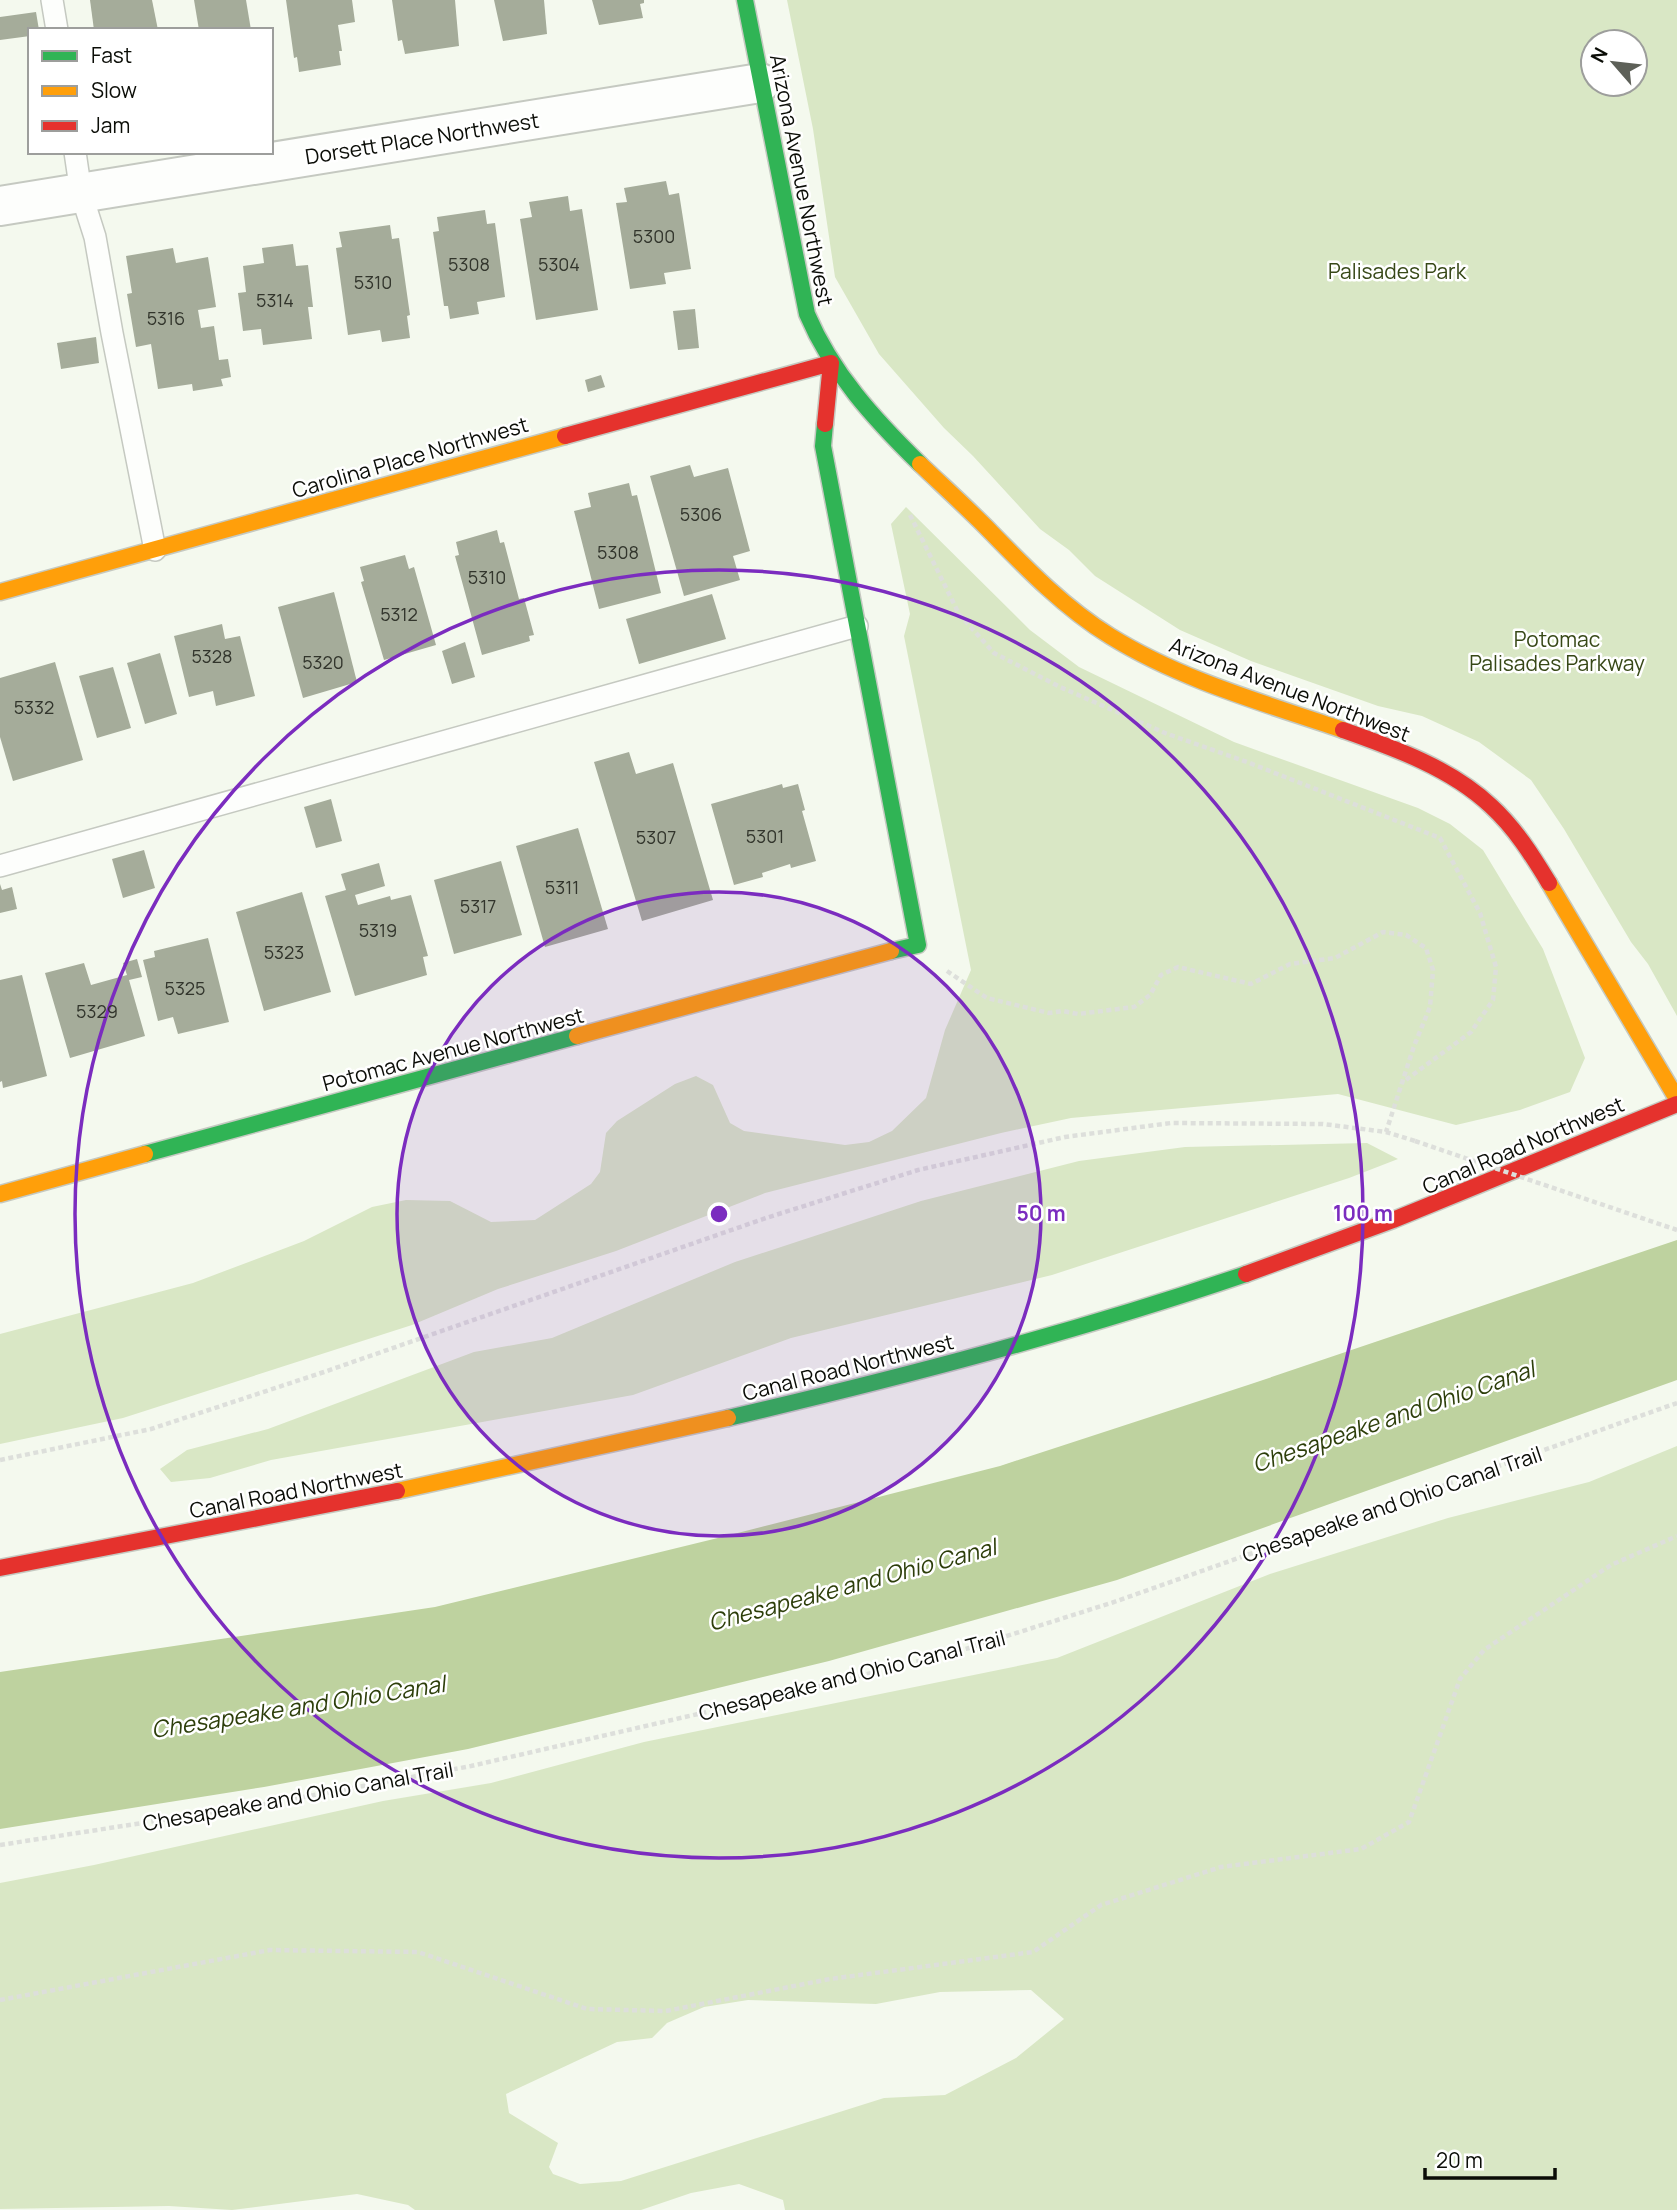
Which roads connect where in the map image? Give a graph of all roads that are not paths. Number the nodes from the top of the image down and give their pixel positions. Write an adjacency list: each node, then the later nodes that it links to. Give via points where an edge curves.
1 (52, 0): 3 (lane)
2 (746, 0): 4 (main road, Arizona Avenue Northwest)
3 (57, 28)
4 (761, 83): 6 (street, Dorsett Place Northwest); 8 (main road, Arizona Avenue Northwest, via 807,314)
5 (75, 154): 6 (lane)
6 (81, 193): 7 (street, Dorsett Place Northwest); 9 (lane, via 95,237)
7 (0, 205)
8 (831, 363): 9 (main road, Carolina Place Northwest); 11 (main road, via 823,446); 13 (main road, Arizona Avenue Northwest, via 911,454 1041,582 1095,626 1199,680 1393,750 1474,791 1510,825 1536,862)
9 (155, 550): 10 (main road, Carolina Place Northwest)
10 (0, 592)
11 (857, 626): 12 (lane); 14 (main road, Potomac Avenue Northwest, via 918,945)
12 (0, 866)
13 (1677, 1101): 15 (main road, Canal Road Northwest, via 1336,1243 1027,1343 792,1404 474,1476)
14 (0, 1194)
15 (0, 1568)

